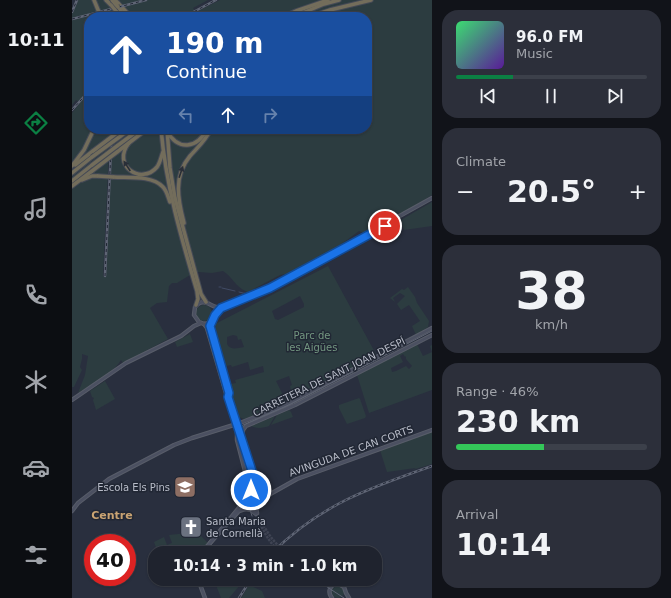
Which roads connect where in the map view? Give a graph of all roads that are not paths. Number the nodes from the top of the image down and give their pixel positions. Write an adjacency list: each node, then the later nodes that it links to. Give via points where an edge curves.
1 (94, 0): 9 (highway)
2 (106, 0): 6 (highway)
3 (328, 0): 11 (highway)
4 (339, 0): 12 (highway)
5 (371, 0): 8 (highway)
6 (111, 2): 7 (highway, bridge)
7 (117, 5): 10 (highway)
8 (330, 10): 13 (highway); 14 (highway)
9 (99, 12)
10 (125, 12)
11 (294, 12)
12 (305, 12)
13 (324, 12)
14 (326, 12)
15 (92, 134): 27 (highway)
16 (115, 134): 27 (highway, bridge)
17 (123, 134): 28 (highway, bridge)
18 (133, 134): 29 (highway, bridge)
19 (141, 134): 25 (highway)
20 (161, 134): 26 (highway)
21 (167, 134): 34 (highway, via 173,187)
22 (170, 134): 24 (highway, via 174,141 183,145 193,144)
23 (205, 134): 24 (highway)
24 (203, 138): 34 (highway, one-way to 24, via 178,183 184,165)
25 (129, 143): 26 (highway, one-way to 25, via 156,168 148,173 136,174 124,161 124,150); 30 (highway, bridge)
26 (163, 151): 33 (highway)
27 (72, 166)
28 (72, 173)
29 (72, 181)
30 (77, 182): 31 (highway); 33 (highway, bridge, via 98,176 143,178 157,182 166,191)
31 (72, 186)
32 (432, 198): 38 (street, via 270,288)
33 (174, 212): 36 (highway, via 198,295)
34 (190, 252): 35 (highway, via 201,294)
35 (206, 302): 36 (street); 37 (street)
36 (196, 305): 40 (street, via 193,311)
37 (213, 307): 38 (street); 39 (street)
38 (221, 308): 39 (street)
39 (215, 315): 41 (street)
40 (195, 318): 42 (street); 44 (street)
41 (211, 321): 42 (street); 46 (street, via 210,326)
42 (203, 324): 44 (street); 46 (street, via 207,328)
43 (432, 328): 48 (street, CARRETERA DE SANT JOAN DESPÍ, via 292,402)
44 (190, 329): 47 (street, via 126,363)
45 (432, 335): 49 (street, CARRETERA DE SANT JOAN DESPÍ, via 246,426)
46 (228, 397): 48 (street)
47 (72, 399)
48 (236, 424): 49 (street); 51 (street); 55 (street, via 237,440 246,474); 61 (street, CARRETERA DE SANT JOAN DESPÍ, via 180,442 118,473 78,503)
49 (243, 430): 51 (street)
50 (432, 430): 53 (street, AVINGUDA DE CAN CORTS, via 297,479)
51 (242, 439): 54 (street, via 252,471 251,493)
52 (254, 484): 53 (street, via 253,493 256,497)
53 (268, 494): 56 (street, AVINGUDA DE CAN CORTS)
54 (254, 498): 55 (street); 56 (street)
55 (244, 500): 57 (street)
56 (256, 502): 58 (street)
57 (243, 504): 59 (street); 62 (street)
58 (256, 507): 60 (street); 60 (street, via 256,514)
59 (245, 509): 60 (street); 62 (street, via 239,511)
60 (251, 510)
61 (72, 511)
62 (210, 542): 63 (street)
63 (207, 546)
64 (201, 586): 68 (street)
65 (343, 586): 67 (street)
66 (331, 587): 69 (street)
67 (346, 593): 70 (street); 71 (street)
68 (205, 598)
69 (332, 598)
70 (344, 598)
71 (349, 598)

